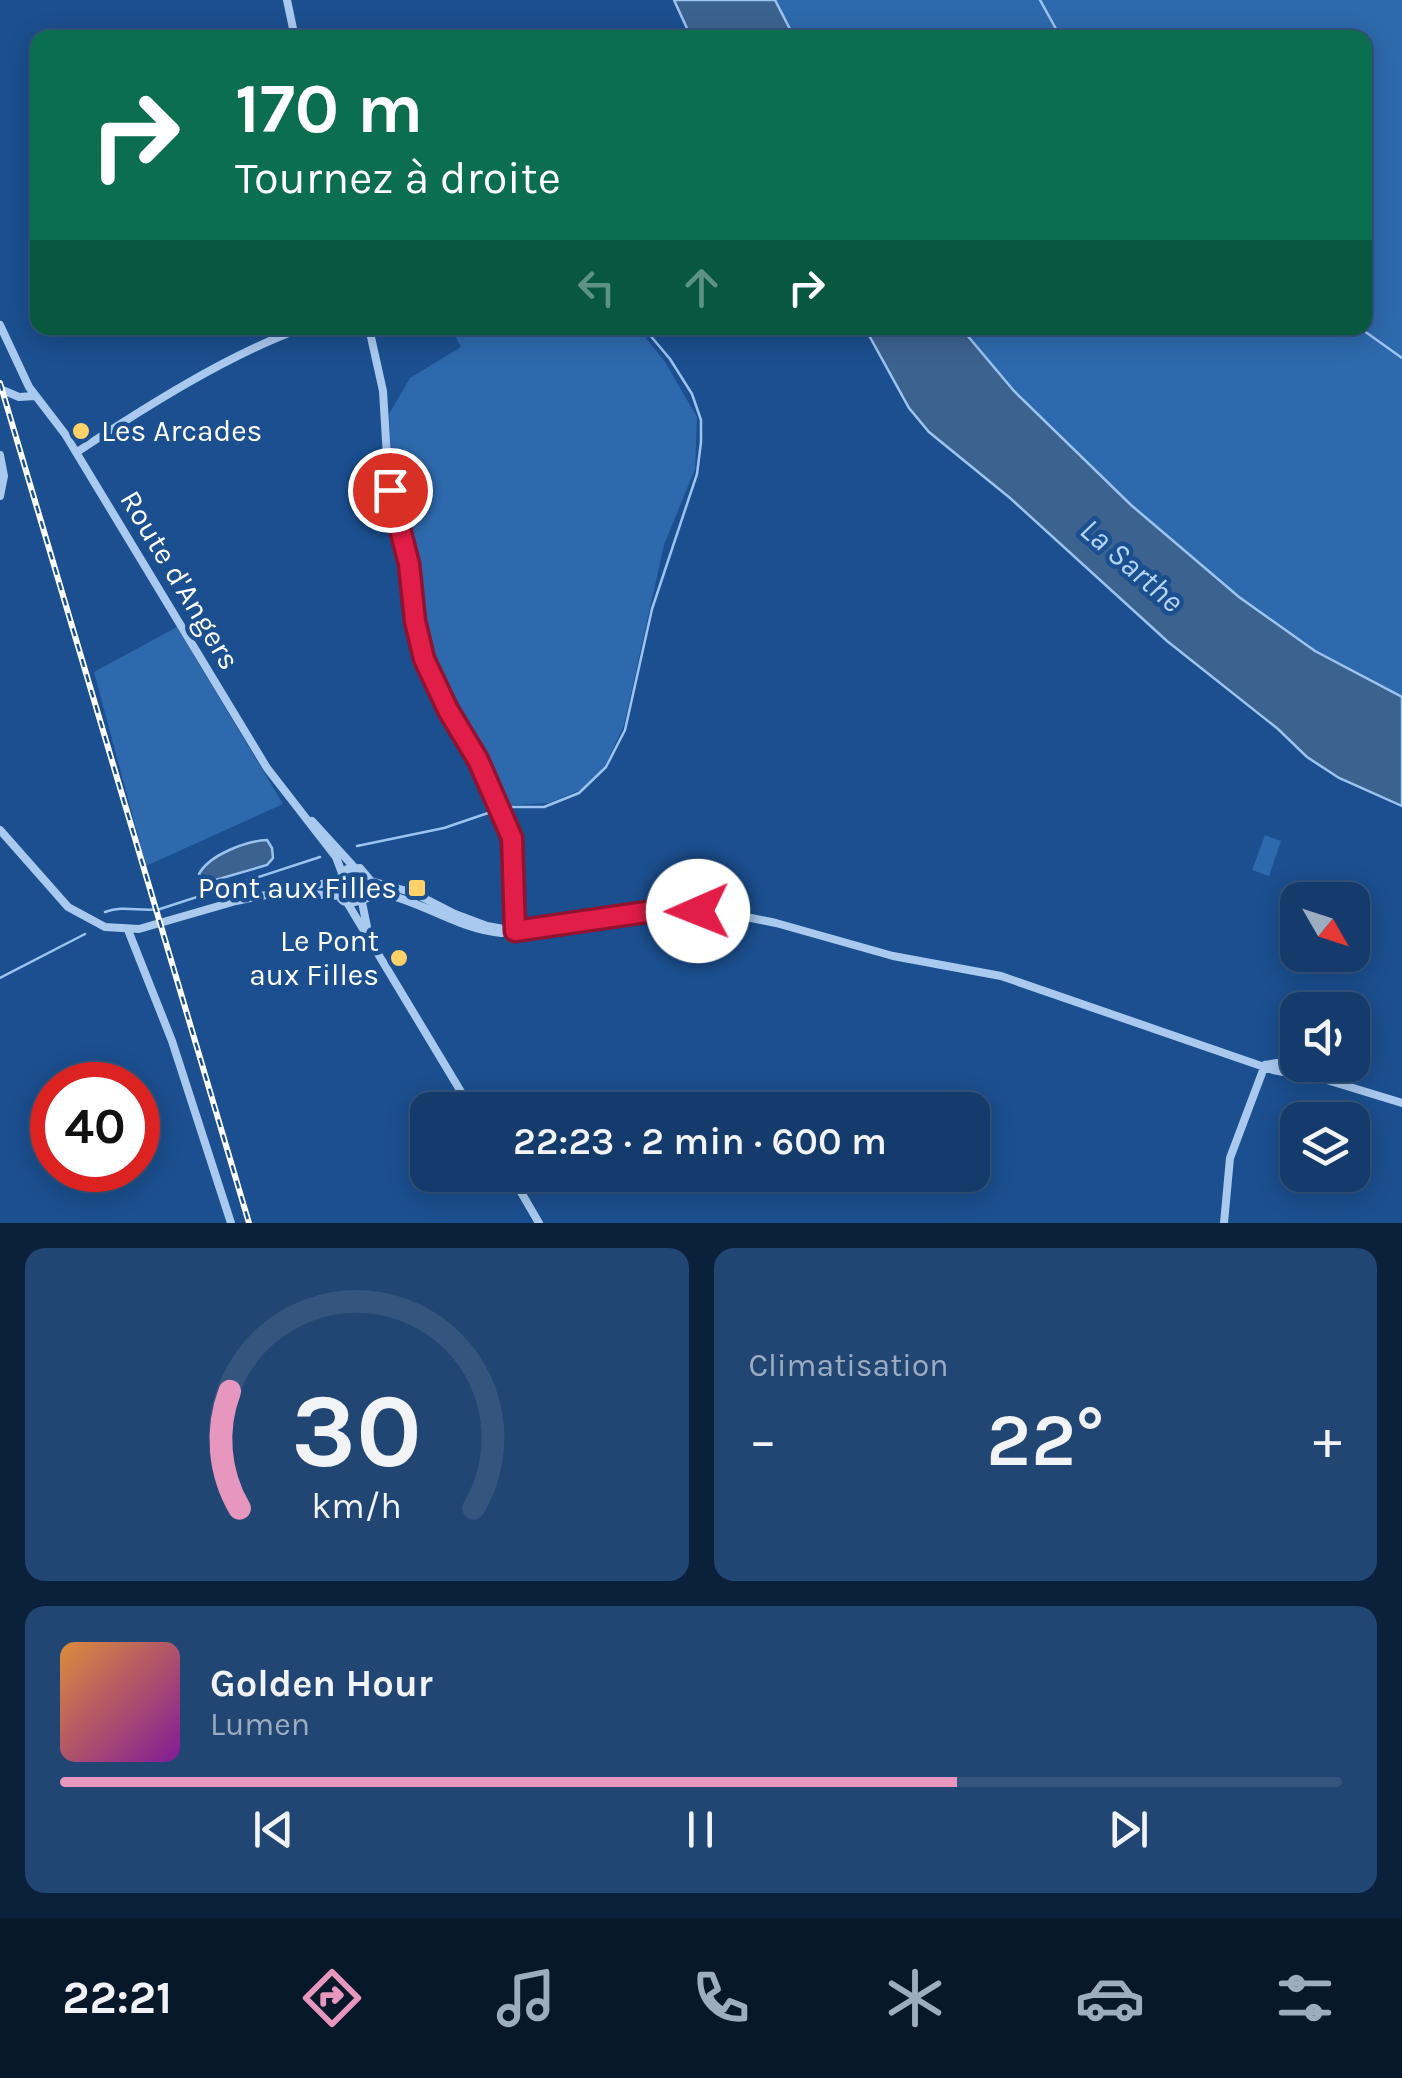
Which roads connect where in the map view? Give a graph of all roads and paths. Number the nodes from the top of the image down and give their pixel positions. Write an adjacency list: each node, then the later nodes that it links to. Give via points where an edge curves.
1 (288, 0): 2 (street)
2 (294, 30)
3 (0, 325): 7 (street, Route d'Angers)
4 (282, 335): 8 (street)
5 (370, 335): 22 (street, via 418,639 512,838)
6 (0, 389): 7 (street)
7 (35, 396): 8 (street, Route d'Angers)
8 (76, 452): 11 (street, Route d'Angers)
9 (0, 455): 10 (street)
10 (0, 496)
11 (293, 805): 13 (street, Route d'Angers); 14 (street, Route d'Angers, via 336,856)
12 (0, 830): 21 (street, via 76,913)
13 (354, 867): 14 (street); 15 (street)
14 (339, 877): 16 (street); 17 (street)
15 (371, 881): 18 (street); 22 (street)
16 (275, 894): 17 (street); 20 (street)
17 (340, 896): 19 (street)
18 (365, 899): 19 (street); 22 (street, via 380,894 478,930); 23 (street, via 365,922)
19 (348, 904): 23 (street)
20 (138, 929): 21 (street); 24 (street)
21 (128, 930): 24 (street)
22 (515, 931): 25 (street, via 653,911 728,914 1023,982)
23 (377, 950): 26 (street)
24 (140, 960): 29 (street)
25 (1265, 1065): 27 (street); 31 (street, via 1230,1158)
26 (461, 1092)
27 (1402, 1103)
28 (521, 1192): 30 (street)
29 (231, 1223)
30 (539, 1223)
31 (1224, 1223)

